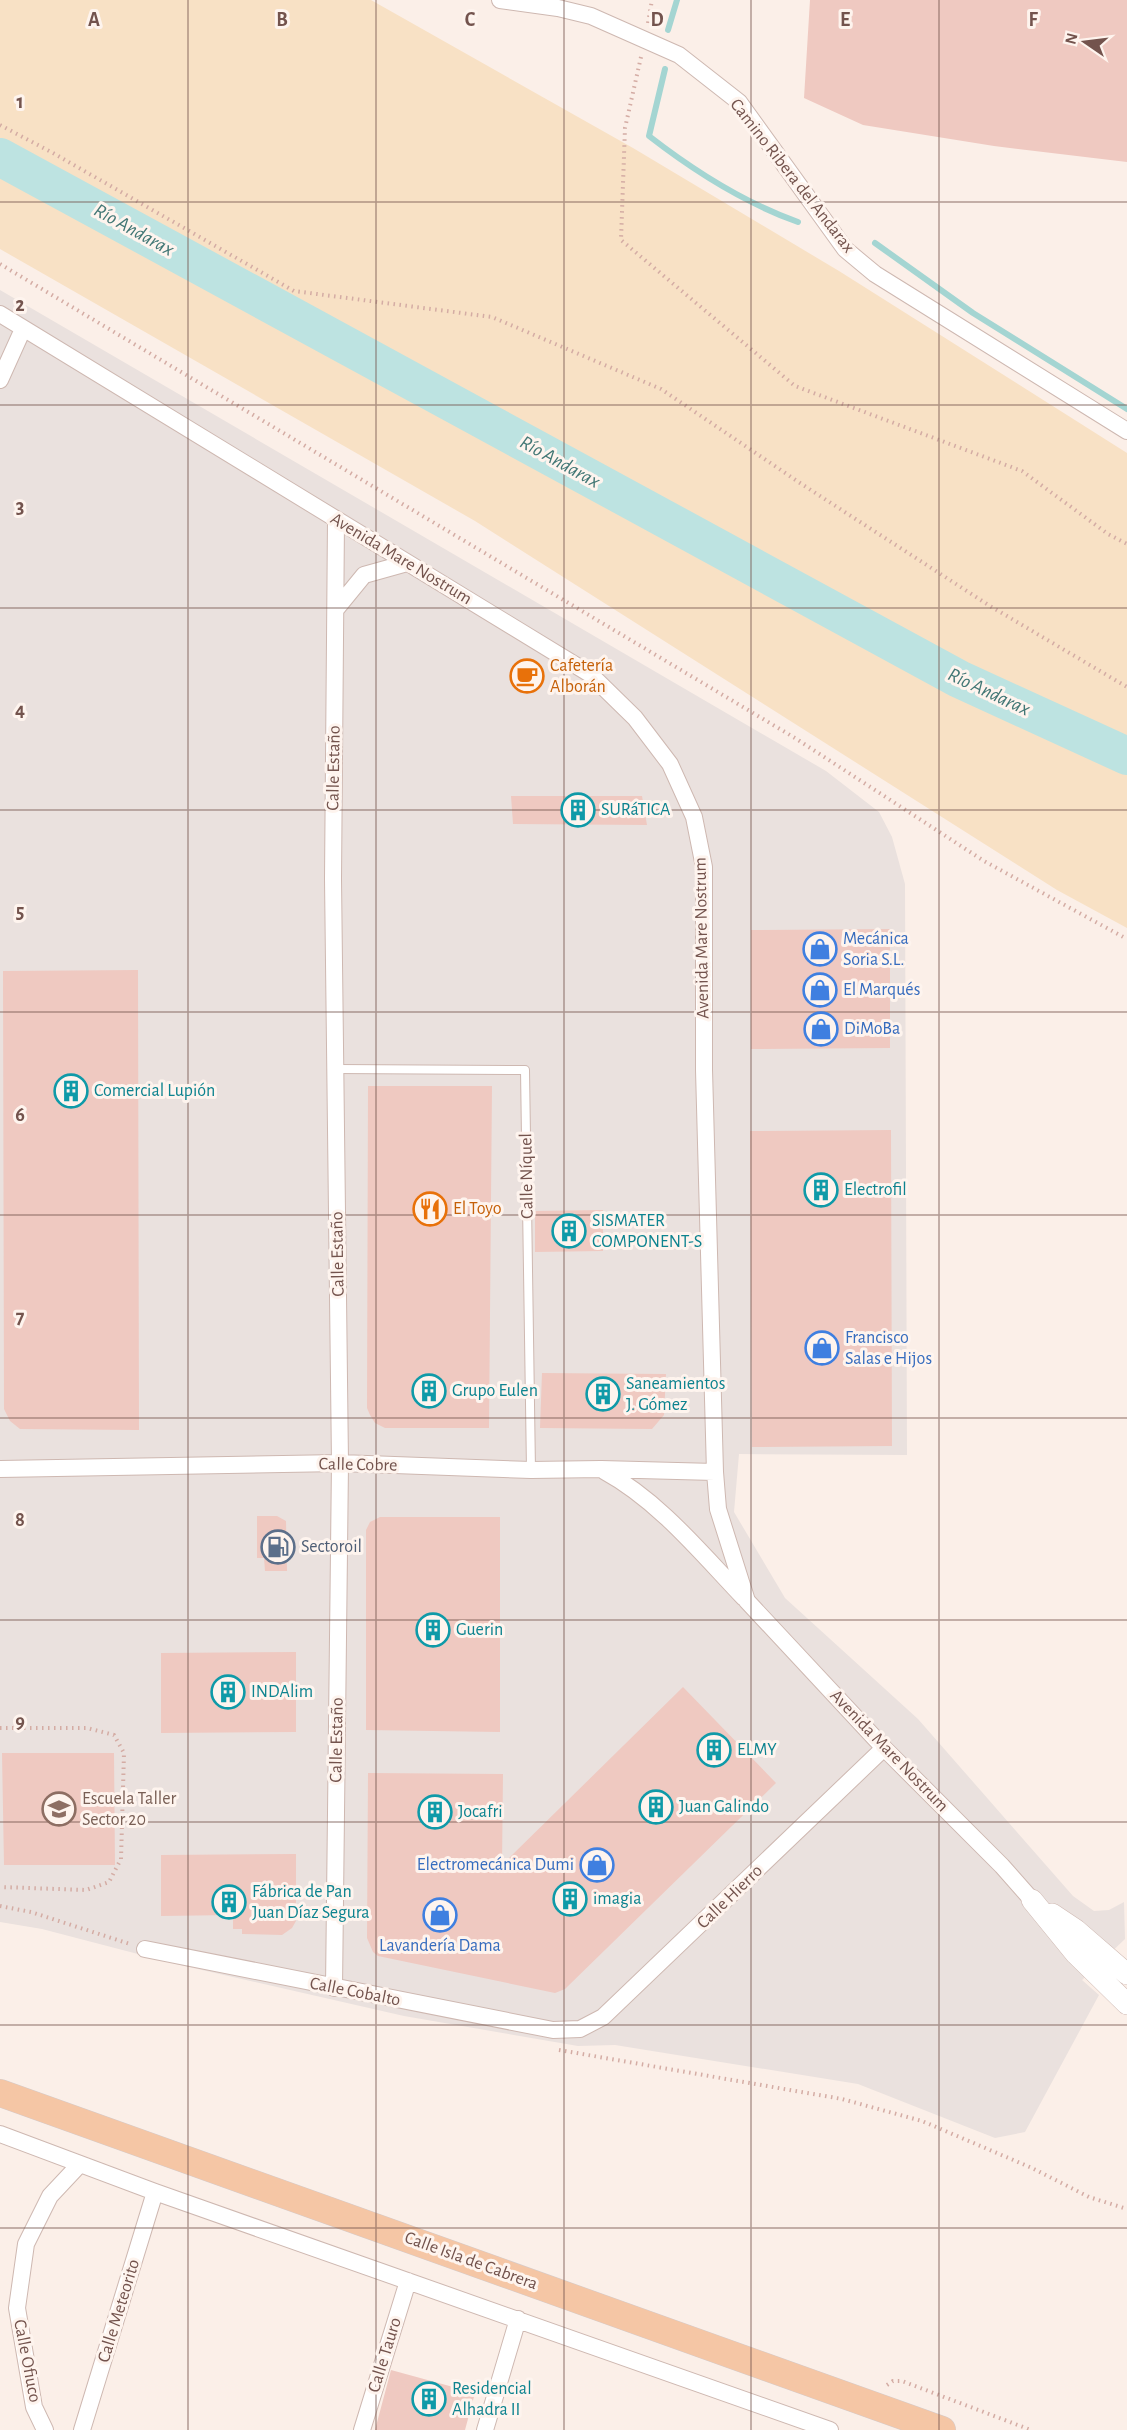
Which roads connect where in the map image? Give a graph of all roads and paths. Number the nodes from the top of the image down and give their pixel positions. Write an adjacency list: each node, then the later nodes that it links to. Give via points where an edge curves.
1 (500, 0): 3 (street, Camino Ribera del Andarax, via 591,16)
2 (652, 0): 3 (path)
3 (645, 39): 9 (street, Camino Ribera del Andarax, via 679,55 738,102 845,249 875,274); 11 (path, via 625,128 621,240 795,386 1022,471)
4 (0, 125): 14 (path, via 294,291 492,317 661,389 990,606)
5 (0, 264): 15 (path, via 795,738 984,861)
6 (0, 314): 7 (street, Avenida Mare Nostrum)
7 (23, 329): 8 (street); 10 (street, Avenida Mare Nostrum)
8 (0, 380)
9 (1127, 431)
10 (336, 520): 12 (street, Avenida Mare Nostrum); 13 (street, Calle Estaño)
11 (1127, 544)
12 (407, 563): 13 (street, via 363,575); 21 (street, Avenida Mare Nostrum, via 590,674 635,718 670,765 694,817 704,867 704,1070)
13 (336, 608): 16 (street, Calle Estaño)
14 (1127, 687)
15 (1127, 939)
16 (336, 1069): 17 (street, Calle Estaño); 20 (lane, Calle Níquel, via 525,1070)
17 (340, 1463): 18 (street, Calle Cobre); 20 (street, Calle Cobre); 30 (street, Calle Estaño)
18 (0, 1469)
19 (601, 1469): 20 (street, Calle Cobre); 21 (street, Calle Cobre); 22 (street, Avenida Mare Nostrum, via 644,1498)
20 (531, 1470)
21 (715, 1472): 22 (street, Avenida Mare Nostrum, via 718,1509)
22 (747, 1601): 24 (street, Avenida Mare Nostrum)
23 (0, 1728): 25 (path, via 87,1728 114,1735 124,1753 121,1859 109,1882 86,1890)
24 (884, 1748): 26 (street, Avenida Mare Nostrum); 32 (street, Calle Hierro, via 603,2017)
25 (0, 1887)
26 (1032, 1900): 29 (street, Avenida Mare Nostrum, via 1076,1930); 31 (street, Avenida Mare Nostrum, via 1076,1954)
27 (0, 1905): 28 (path)
28 (145, 1949): 30 (street, Calle Cobalto)
29 (1127, 1974)
30 (334, 1988): 32 (street, Calle Cobalto)
31 (1127, 2004)
32 (567, 2031)
33 (548, 2048): 38 (path, via 842,2099 922,2121 1089,2197)
34 (0, 2093): 47 (main road, Calle Isla de Cabrera)
35 (0, 2134): 36 (street)
36 (80, 2164): 37 (street); 42 (street, Calle Ofiuco, via 50,2196 26,2244 17,2308 34,2407)
37 (155, 2192): 39 (street); 43 (street, Calle Meteorito)
38 (1127, 2209)
39 (408, 2281): 40 (street); 44 (street, Calle Tauro)
40 (518, 2319): 45 (street); 46 (street)
41 (886, 2386): 48 (path, via 893,2380 902,2381)
42 (45, 2430)
43 (82, 2430)
44 (362, 2430)
45 (485, 2430)
46 (830, 2430)
47 (942, 2430)
48 (1031, 2430)

